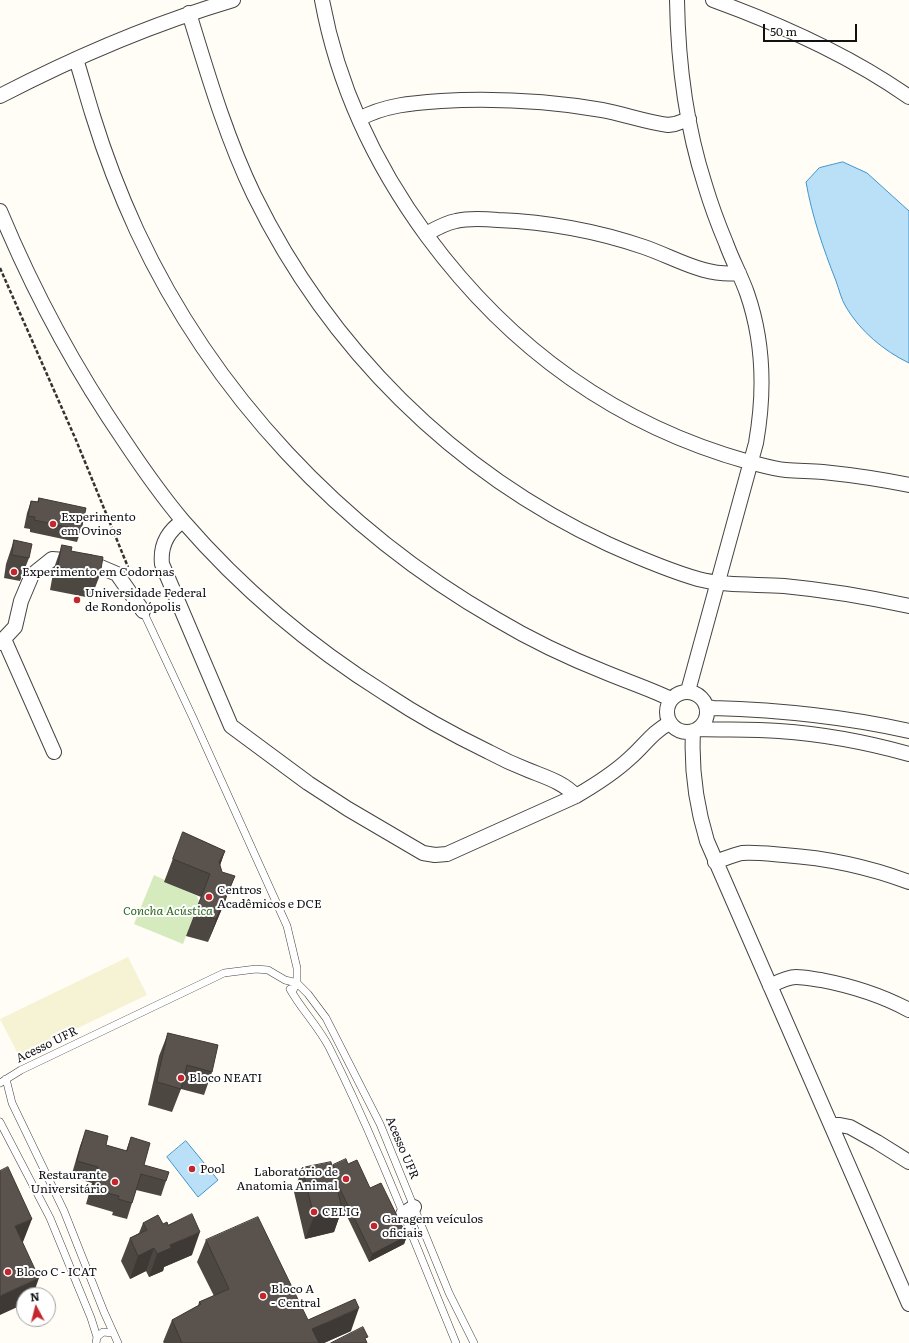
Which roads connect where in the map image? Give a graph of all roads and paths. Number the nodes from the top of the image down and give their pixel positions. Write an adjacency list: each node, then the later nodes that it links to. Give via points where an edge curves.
1 (233, 0): 5 (street)
2 (322, 0): 9 (street, via 338,61)
3 (677, 0): 10 (street, via 679,54)
4 (713, 0): 8 (street, via 808,39)
5 (189, 14): 6 (street); 19 (street, via 224,124 270,226 310,291 351,346 381,380 464,456 526,500 627,552 699,579)
6 (76, 59): 7 (street); 24 (street, via 106,155 137,232 156,268 194,334 222,374 292,458 361,525 461,598 496,620 576,660)
7 (0, 96)
8 (909, 97)
9 (359, 119): 10 (street, via 380,109 398,105 456,100 544,102 602,110 668,124); 12 (street, via 395,191)
10 (689, 119): 14 (street, via 712,208)
11 (0, 211): 17 (street, via 40,299 86,383 135,457)
12 (426, 234): 14 (street, via 447,223 463,220 536,223 616,238 705,271); 15 (street, via 458,276 493,314 570,378 657,428)
13 (0, 268): 18 (path, via 76,440)
14 (739, 273): 15 (street, via 753,314 761,357 762,401)
15 (751, 463): 16 (street, via 784,470 855,476); 19 (street)
16 (909, 485)
17 (183, 520): 31 (street, via 264,602 354,673 454,734 563,784); 31 (street, via 166,537 162,564 231,726 308,783 391,835 423,853 435,855 447,854)
18 (128, 568)
19 (718, 582): 20 (street, via 839,592); 23 (street)
20 (909, 606)
21 (143, 611): 22 (street, via 117,574 89,562 52,559 32,575 21,601 15,627); 35 (lane, via 287,926 297,968)
22 (2, 641): 29 (street)
23 (688, 692): 24 (street, via 682,692); 25 (street, via 700,696)
24 (671, 699): 26 (street, via 666,711)
25 (707, 707): 27 (street, via 706,719); 28 (street, via 798,712)
26 (670, 723): 27 (street, via 674,728 686,733); 31 (street, via 661,728 614,772)
27 (696, 731): 30 (street, via 748,730 813,734); 32 (street, via 692,761 696,798 707,841)
28 (909, 731)
29 (54, 752)
30 (909, 754)
31 (576, 796)
32 (716, 862): 33 (street, via 742,854 803,856 864,868); 36 (street)
33 (909, 882)
34 (285, 980): 35 (lane, Acesso UFR); 37 (lane, Acesso UFR); 41 (lane, Acesso UFR, via 268,970 224,973)
35 (296, 983): 37 (lane); 39 (lane, Acesso UFR)
36 (770, 986): 38 (street, via 796,977 815,979 870,993); 43 (street)
37 (292, 992): 40 (lane, Acesso UFR)
38 (909, 1010)
39 (326, 1018): 40 (lane); 45 (lane, Acesso UFR, via 380,1124)
40 (316, 1025): 45 (lane, Acesso UFR, via 384,1166)
41 (3, 1081): 47 (lane, Acesso UFR, via 64,1211)
42 (0, 1122): 48 (lane, Acesso UFR, via 50,1218 91,1318)
43 (831, 1125): 44 (street, via 850,1127); 46 (street)
44 (909, 1162)
45 (409, 1211): 49 (lane); 50 (lane, Acesso UFR)
46 (909, 1304)
47 (115, 1339): 48 (lane, Acesso UFR, via 103,1332)
48 (97, 1340)
49 (456, 1343)
50 (474, 1343)

